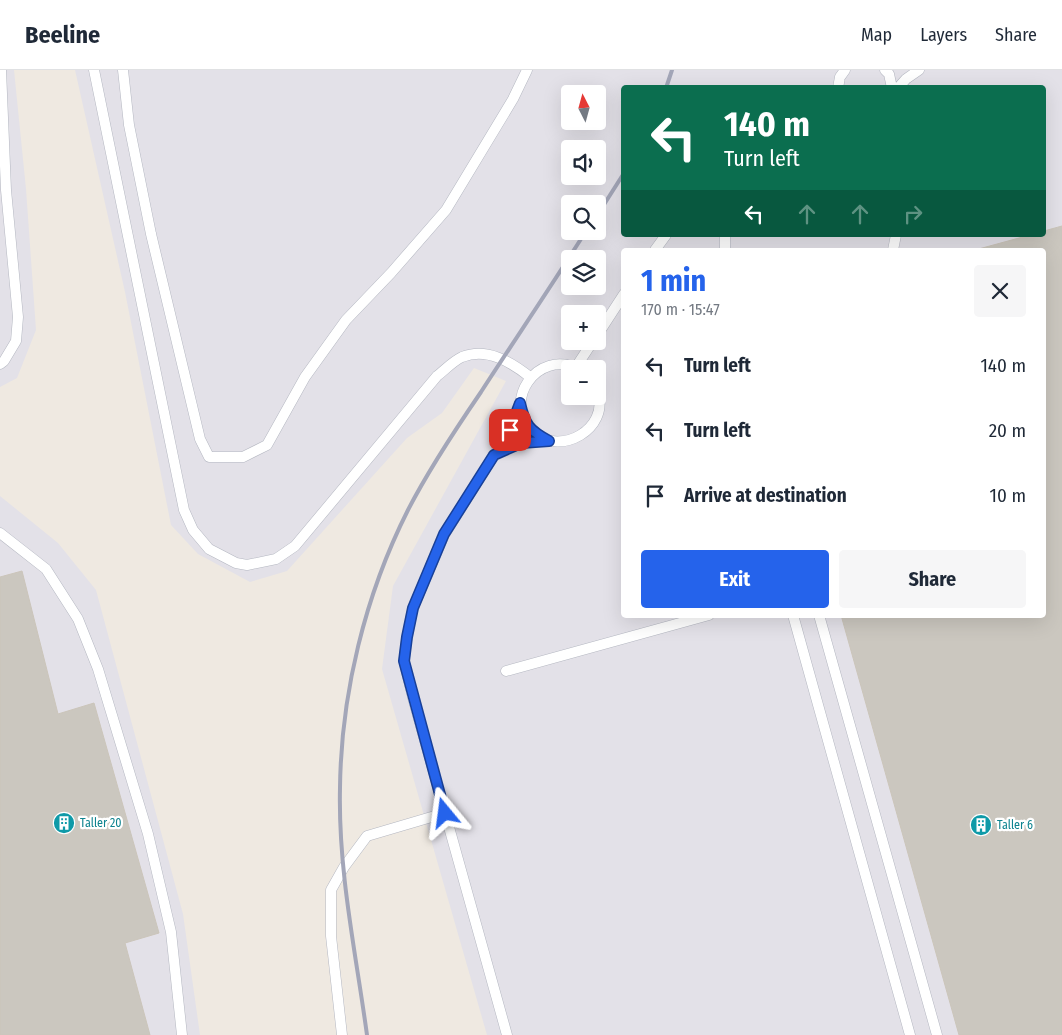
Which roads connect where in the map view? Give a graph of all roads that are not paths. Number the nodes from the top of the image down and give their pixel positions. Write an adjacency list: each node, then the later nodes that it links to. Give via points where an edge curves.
1 (1, 70): 13 (lane, via 6,190 18,317 16,341)
2 (94, 70): 15 (lane, via 184,510 192,530 209,549 247,565 276,559 295,546 437,376 461,357 479,353 502,358)
3 (123, 70): 4 (lane, via 129,126 158,269 200,439 209,457 243,457 267,445 305,377 346,320 446,210)
4 (527, 70)
5 (885, 70): 7 (lane)
6 (919, 70): 8 (lane)
7 (891, 85)
8 (901, 85)
9 (665, 237): 10 (lane)
10 (656, 248)
11 (621, 299): 12 (lane)
12 (606, 322)
13 (0, 364)
14 (561, 364): 15 (lane, via 540,369)
15 (530, 377): 16 (lane)
16 (520, 403): 18 (lane, via 524,419 534,433); 19 (lane, via 510,430)
17 (599, 405): 18 (lane, via 594,422 586,432 574,440)
18 (549, 441): 19 (lane, via 521,443)
19 (494, 455): 25 (lane, via 444,534 413,608 407,637 404,661)
20 (0, 534): 26 (lane, via 46,569 78,619 98,669 148,834 171,932)
21 (698, 618): 24 (lane)
22 (794, 618): 29 (lane)
23 (820, 618): 30 (lane)
24 (506, 671)
25 (445, 813): 27 (lane, via 367,836 331,890 331,936); 28 (lane)
26 (182, 1035)
27 (342, 1035)
28 (507, 1035)
29 (910, 1035)
30 (937, 1035)

